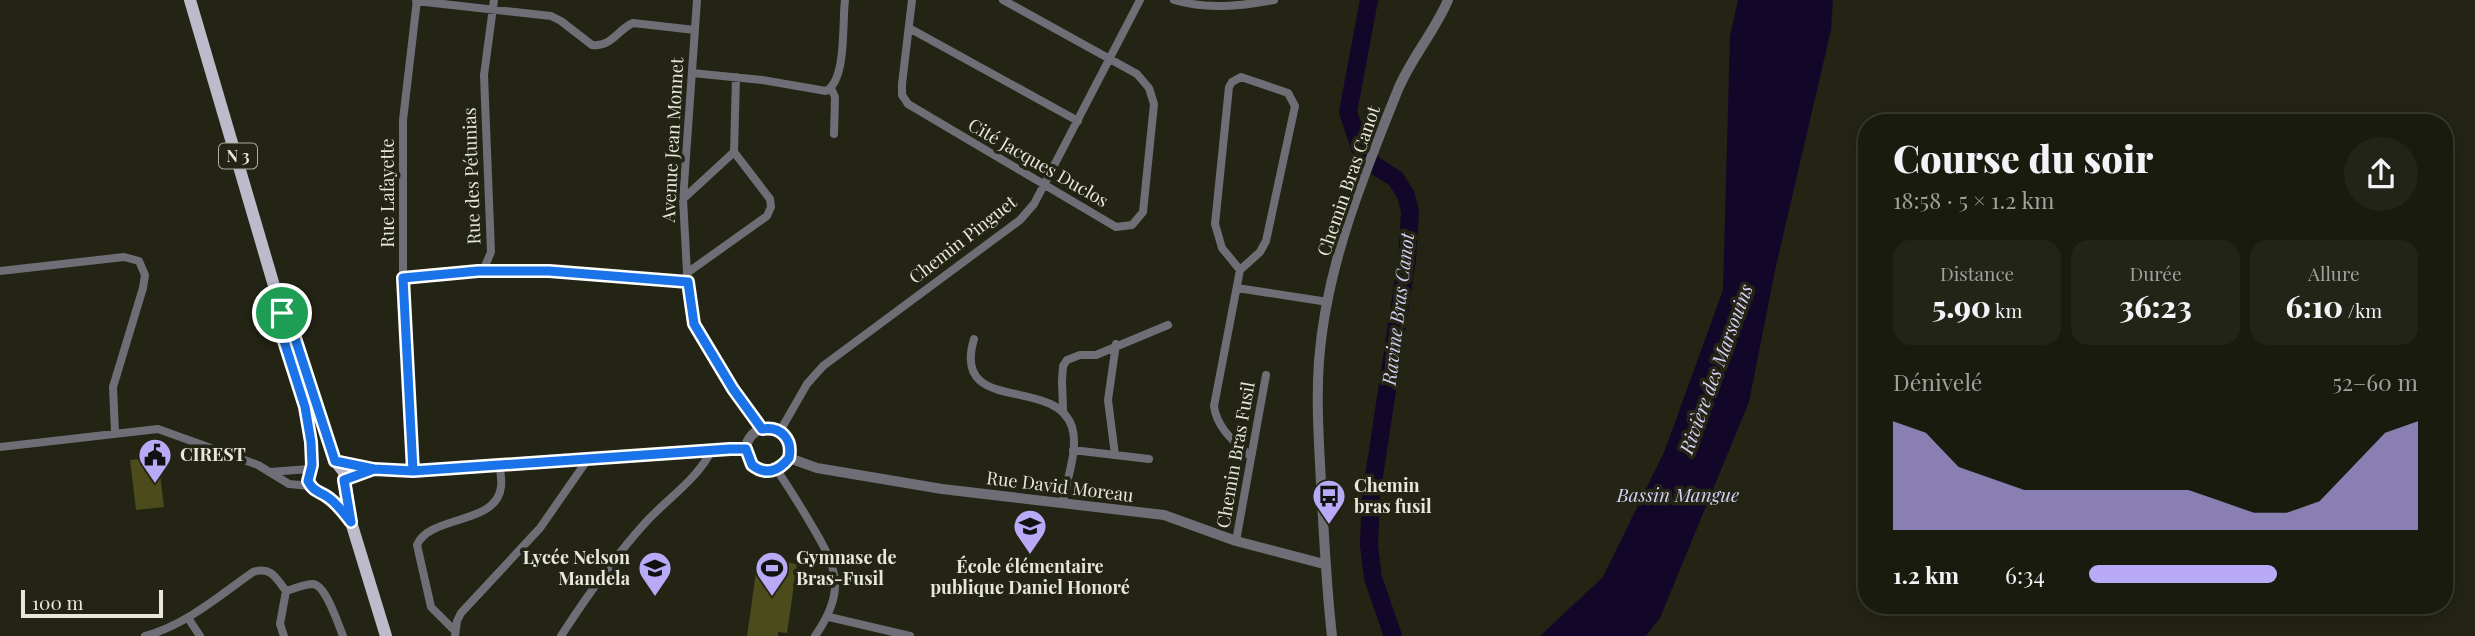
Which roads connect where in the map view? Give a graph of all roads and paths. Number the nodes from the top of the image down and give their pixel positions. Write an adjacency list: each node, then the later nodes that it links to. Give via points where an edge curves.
1 (190, 0): 31 (main road, N 3)
2 (697, 0): 14 (street, Avenue Jean Monnet)
3 (845, 0): 18 (street, via 840,73)
4 (912, 0): 13 (street, Cité Jacques Duclos)
5 (1003, 0): 15 (street, Cité Jacques Duclos)
6 (1140, 0): 15 (street, Chemin Pinguet)
7 (1174, 0): 11 (street, via 1207,7)
8 (1274, 0): 11 (street)
9 (1448, 0): 30 (street, Chemin Bras Canot, via 1404,76 1376,144 1346,229)
10 (417, 1): 12 (street); 27 (street, Rue Lafayette, via 403,120)
11 (1246, 2)
12 (494, 5): 14 (street, via 561,20 592,46 610,42 633,23); 26 (street, Rue des Pétunias, via 484,75 491,252)
13 (909, 28): 19 (street); 22 (street, Cité Jacques Duclos, via 902,84 908,104)
14 (695, 30): 16 (street, Avenue Jean Monnet)
15 (1110, 58): 19 (street, Chemin Pinguet); 22 (street, Cité Jacques Duclos, via 1144,81 1153,96 1143,212 1132,225 1116,227)
16 (692, 73): 17 (street); 23 (street, Avenue Jean Monnet)
17 (736, 77): 18 (street); 21 (street)
18 (831, 88): 20 (street)
19 (1078, 121): 22 (street, Chemin Pinguet)
20 (834, 134)
21 (734, 152): 23 (street); 28 (street, via 770,199 771,207 767,216)
22 (1045, 184): 38 (street, Chemin Pinguet, via 1020,220 823,366)
23 (683, 199): 28 (street, Avenue Jean Monnet)
24 (1240, 270): 24 (street, via 1266,241 1295,106 1288,93 1241,76 1228,87 1215,224 1217,240); 29 (street)
25 (0, 271): 39 (street, via 124,257 139,261 145,275 143,288 113,387)
26 (478, 271): 27 (street); 28 (street)
27 (403, 278): 54 (street, Rue Lafayette)
28 (688, 278): 37 (street, Avenue Jean Monnet, via 694,324)
29 (1237, 288): 30 (street); 45 (street, via 1214,406 1217,421)
30 (1328, 302): 62 (street, Chemin Bras Canot, via 1317,409)
31 (282, 313): 49 (main road, N 3, via 295,338); 51 (main road, N 3, via 284,341 305,407)
32 (1168, 325): 34 (street)
33 (974, 339): 36 (street, via 973,370 979,380 988,387)
34 (1116, 344): 36 (street, via 1096,355 1067,360 1063,366); 44 (street, via 1108,400)
35 (1266, 375): 45 (street, Chemin Bras Fusil)
36 (1063, 410): 43 (street, via 1072,428)
37 (762, 429): 38 (street); 42 (street, via 753,434)
38 (780, 430): 47 (street, via 789,442)
39 (115, 432): 40 (street); 55 (street, via 158,429)
40 (0, 447)
41 (712, 449): 42 (street); 46 (street); 72 (street, via 701,467 615,559)
42 (746, 449): 53 (street, via 758,469)
43 (1073, 450): 44 (street); 59 (street)
44 (1115, 455): 48 (street)
45 (1250, 456): 61 (street, Chemin Bras Fusil)
46 (587, 458): 50 (street); 66 (street, via 540,528 468,605)
47 (789, 458): 53 (street); 59 (street, Rue David Moreau, via 817,468 942,489)
48 (1149, 459)
49 (335, 461): 51 (main road, via 323,458); 52 (street); 56 (main road)
50 (500, 465): 54 (street); 66 (street, via 501,488 490,505 429,531 417,545 431,607)
51 (310, 467): 55 (street, via 291,473); 57 (main road)
52 (374, 469): 54 (street); 56 (street)
53 (777, 470): 64 (street, via 832,561 836,589)
54 (413, 471)
55 (270, 472): 57 (street, via 289,484)
56 (344, 480): 58 (main road, via 337,491); 60 (main road)
57 (311, 486): 58 (main road)
58 (325, 495): 60 (main road)
59 (1063, 503): 61 (street, Rue David Moreau, via 1164,515)
60 (351, 522): 67 (main road)
61 (1236, 541): 62 (street, Rue David Moreau)
62 (1324, 564): 75 (street, Chemin Bras Canot)
63 (286, 592): 65 (street, via 262,569); 70 (street, via 280,624); 71 (street, via 318,585)
64 (829, 617): 73 (street); 74 (street)
65 (188, 618): 68 (street); 69 (street)
66 (455, 633)
67 (382, 634)
68 (145, 636)
69 (201, 636)
70 (284, 636)
71 (343, 636)
72 (561, 636)
73 (815, 636)
74 (909, 636)
75 (1332, 636)

